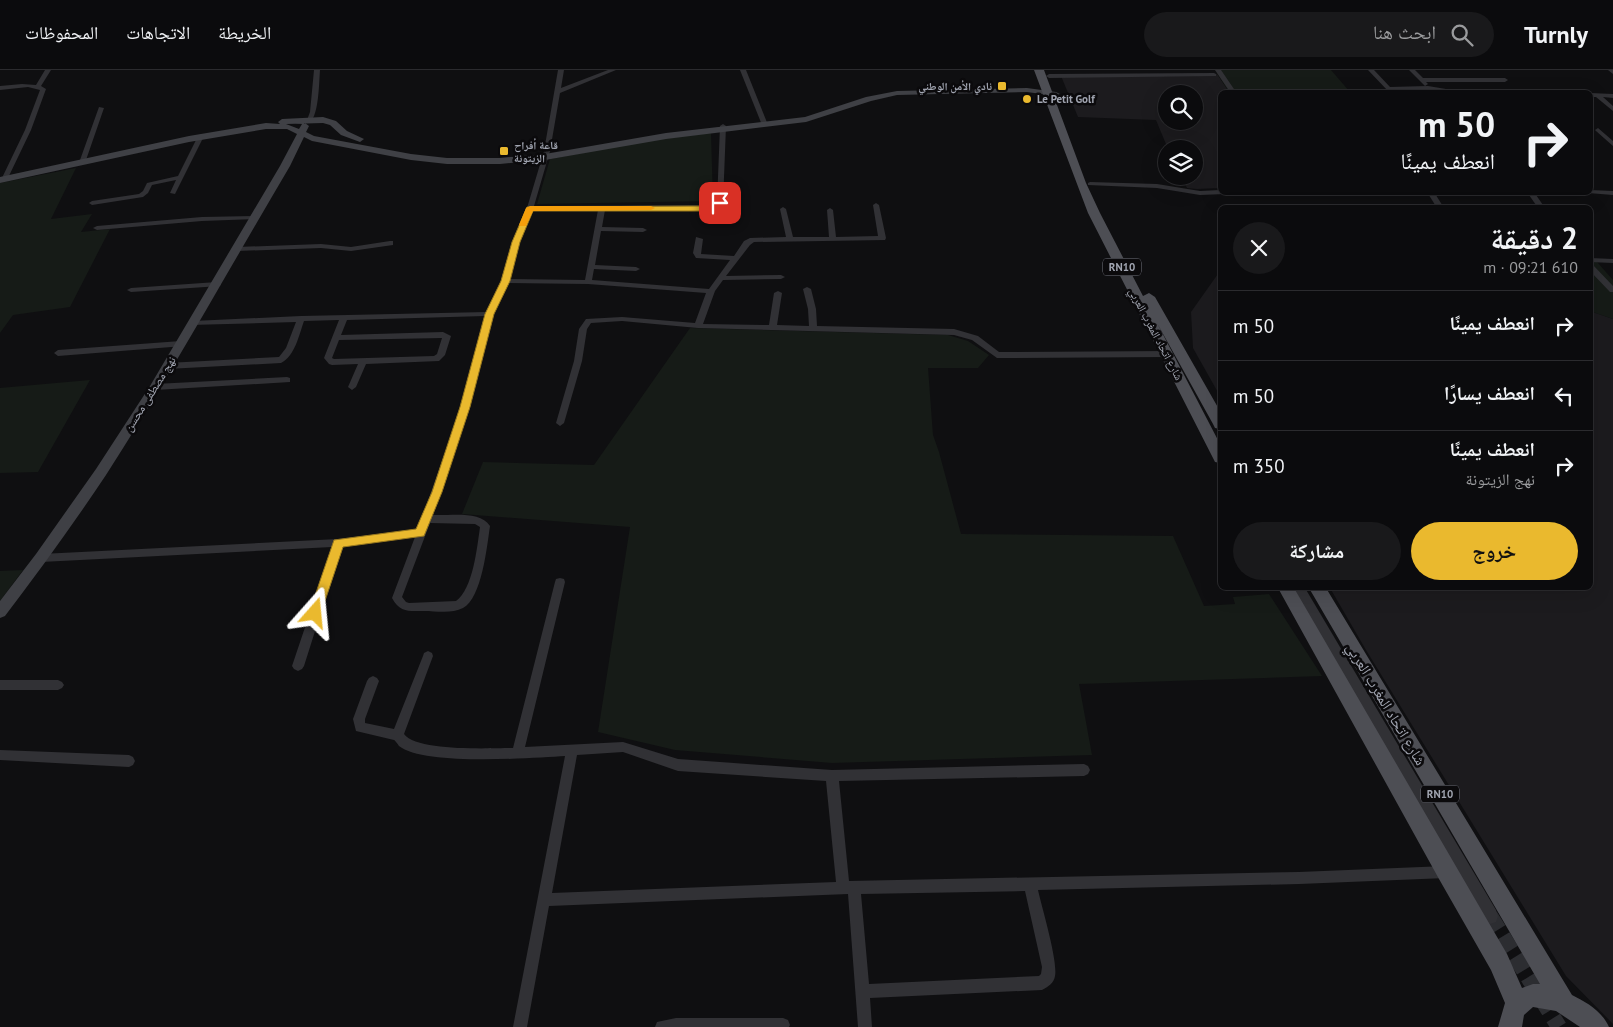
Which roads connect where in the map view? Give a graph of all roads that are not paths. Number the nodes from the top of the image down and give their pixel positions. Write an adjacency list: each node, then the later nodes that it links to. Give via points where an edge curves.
1 (48, 70): 12 (street)
2 (317, 70): 25 (street)
3 (561, 70): 19 (street)
4 (613, 70): 19 (street)
5 (743, 70): 26 (street)
6 (1371, 70): 16 (street, via 1387,88)
7 (1412, 70): 9 (street)
8 (1216, 72): 11 (street); 15 (street)
9 (1420, 80): 10 (street); 14 (street)
10 (1505, 80)
11 (1048, 83): 26 (main road, via 1027,90 897,93 817,117); 39 (main road, شارع اتحاد المغرب العربي / RN10); 85 (main road, شارع اتحاد المغرب العربي / RN10, via 1080,183)
12 (38, 86): 13 (street); 38 (street, via 44,88)
13 (0, 88)
14 (1428, 88): 17 (street); 18 (street)
15 (1231, 90)
16 (1404, 90)
17 (1418, 90)
18 (1440, 90)
19 (559, 91): 34 (street)
20 (1593, 96): 21 (street)
21 (1598, 96): 22 (street); 24 (street)
22 (1613, 96)
23 (101, 108): 35 (street)
24 (1613, 109)
25 (310, 120): 28 (main road, via 327,121); 30 (main road, نهج مصطفى محسن); 35 (main road, via 219,130)
26 (765, 125): 27 (main road)
27 (723, 128): 34 (main road); 47 (street, via 720,203 717,207)
28 (337, 129): 32 (main road, نهج مصطفى محسن); 34 (main road, via 374,144 426,153)
29 (1598, 130): 33 (street)
30 (301, 132): 31 (main road, via 289,126 275,126); 32 (main road); 36 (main road, نهج مصطفى محسن)
31 (201, 136): 37 (street); 38 (main road)
32 (318, 138): 34 (main road, via 422,159 500,161); 36 (main road, نهج مصطفى محسن, via 300,149)
33 (1613, 144)
34 (546, 154): 46 (street)
35 (83, 160): 38 (main road)
36 (285, 166): 50 (main road, نهج مصطفى محسن)
37 (181, 177): 40 (street); 44 (street, via 149,184 141,196)
38 (3, 178)
39 (1090, 184): 41 (street); 91 (main road, شارع اتحاد المغرب العربي / RN10, via 1110,229)
40 (173, 192)
41 (1218, 192)
42 (1593, 192): 43 (street)
43 (1613, 193)
44 (92, 203)
45 (876, 205): 54 (street, via 882,238)
46 (530, 208): 47 (street); 67 (street)
47 (602, 208): 52 (street)
48 (783, 209): 56 (street)
49 (830, 210): 54 (street)
50 (254, 218): 51 (street); 58 (main road, نهج مصطفى محسن)
51 (98, 228)
52 (598, 229): 53 (street); 62 (street)
53 (643, 230)
54 (833, 238): 56 (street)
55 (699, 239): 59 (street, via 699,256)
56 (790, 239): 59 (street, via 750,241)
57 (390, 243): 58 (street, via 351,249 321,246)
58 (237, 249): 69 (main road, نهج مصطفى محسن)
59 (735, 258): 66 (street)
60 (1593, 260): 61 (street)
61 (1613, 261)
62 (591, 267): 63 (street); 68 (street)
63 (636, 268)
64 (1593, 270): 72 (street)
65 (781, 277): 66 (street)
66 (721, 278): 73 (street)
67 (505, 281): 68 (street); 75 (street)
68 (588, 282): 73 (street)
69 (217, 284): 71 (street); 78 (main road, نهج مصطفى محسن)
70 (808, 289): 81 (street)
71 (131, 290)
72 (1613, 290)
73 (711, 291): 79 (street)
74 (778, 293): 80 (street)
75 (490, 314): 76 (street); 96 (street, via 465,407)
76 (344, 317): 77 (street); 82 (street)
77 (301, 318): 78 (street); 87 (street, via 290,350 281,360)
78 (193, 323): 83 (main road, نهج مصطفى محسن)
79 (698, 326): 80 (street); 92 (street, via 622,319 587,322)
80 (773, 328): 81 (street)
81 (813, 329): 85 (street, via 954,332 975,338 997,355)
82 (336, 338): 86 (street, via 329,360); 86 (street, via 446,336 441,355 436,359)
83 (181, 344): 84 (street); 87 (main road, نهج مصطفى محسن)
84 (58, 353)
85 (1168, 354): 93 (main road, شارع اتحاد المغرب العربي / RN10)
86 (363, 361): 90 (street)
87 (167, 366): 89 (main road, نهج مصطفى محسن)
88 (287, 380): 89 (street)
89 (155, 387): 99 (main road, نهج مصطفى محسن)
90 (352, 387)
91 (1218, 420)
92 (560, 423)
93 (1207, 431): 94 (street); 95 (main road, شارع اتحاد المغرب العربي / RN10)
94 (1218, 450)
95 (1218, 454)
96 (427, 518): 97 (street); 97 (street, via 474,520 485,526 473,586 464,603 458,606 409,606 399,602 397,598)
97 (420, 533): 98 (street)
98 (338, 543): 99 (street); 106 (street)
99 (41, 558): 104 (main road, نهج مصطفى محسن)
100 (560, 582): 112 (street)
101 (1287, 590): 117 (main road, RN10)
102 (1301, 590): 121 (street)
103 (1318, 590): 123 (main road, شارع اتحاد المغرب العربي / RN10)
104 (0, 612)
105 (428, 656): 110 (street)
106 (298, 666)
107 (373, 681): 110 (street, via 358,724)
108 (0, 685): 109 (street)
109 (58, 685)
110 (398, 735): 112 (street, via 403,742 426,751)
111 (572, 750): 112 (street); 116 (street, via 623,747 678,765); 120 (street)
112 (518, 753)
113 (0, 755): 114 (street)
114 (129, 761)
115 (1084, 770): 116 (street)
116 (832, 776): 119 (street)
117 (1446, 872): 118 (street); 124 (main road, RN10, via 1499,962)
118 (1030, 885): 119 (street); 122 (street, via 1049,967 1048,977 1042,983)
119 (848, 888): 120 (street); 122 (street)
120 (546, 900): 126 (street)
121 (1490, 916)
122 (863, 991): 128 (street)
123 (1563, 1001): 124 (main road, RN10, via 1541,995); 130 (main road, RN10)
124 (1517, 1004): 129 (main road)
125 (784, 1025): 127 (street)
126 (520, 1027)
127 (662, 1027)
128 (865, 1027)
129 (1510, 1027)
130 (1597, 1027)

